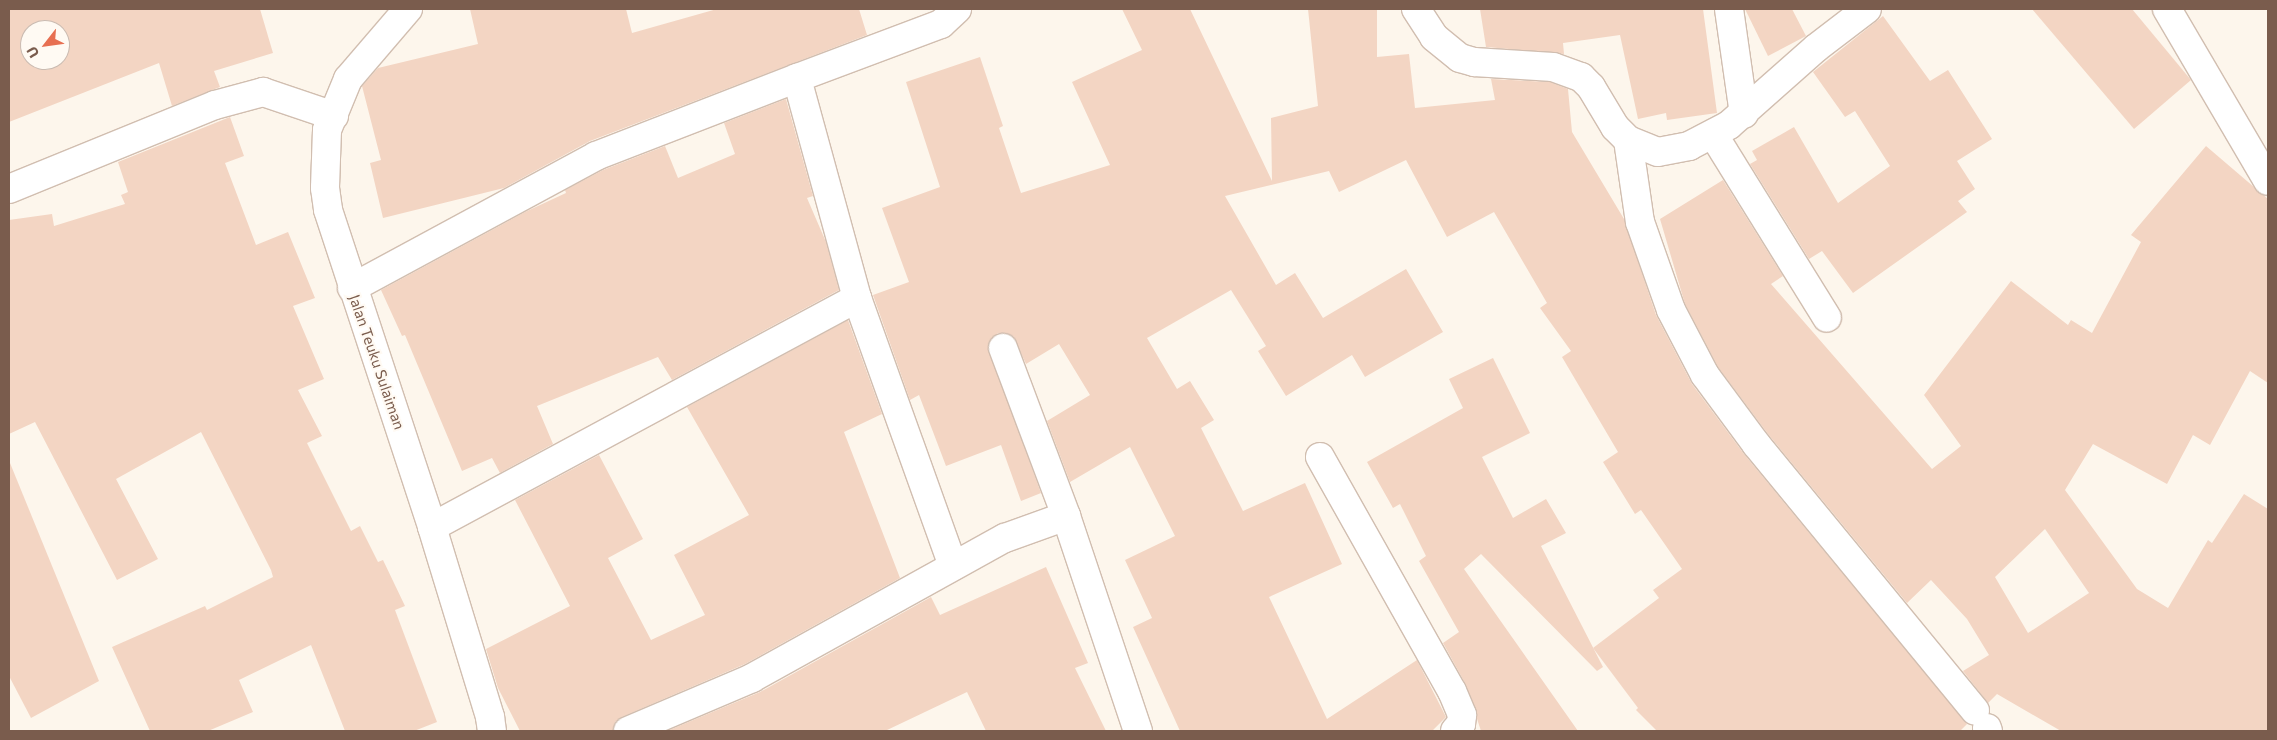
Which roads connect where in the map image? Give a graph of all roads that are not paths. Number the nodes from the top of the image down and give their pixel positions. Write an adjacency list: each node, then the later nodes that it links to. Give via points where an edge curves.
1 (408, 9): 9 (street, Jalan Teuku Sulaiman, via 348,79)
2 (957, 9): 7 (street, via 941,24)
3 (1416, 9): 11 (street, via 1434,37 1460,58 1553,67 1581,76 1615,127)
4 (1729, 9): 8 (street)
5 (1867, 9): 8 (street, via 1816,48)
6 (2167, 9): 12 (street)
7 (797, 78): 14 (street, via 596,156); 15 (street)
8 (1744, 114): 10 (street)
9 (334, 116): 13 (street, via 263,92 215,104); 14 (street, Jalan Teuku Sulaiman, via 327,130 325,188 328,210)
10 (1713, 134): 11 (street, via 1689,146 1658,152); 16 (street)
11 (1628, 140): 22 (street, via 1640,222 1671,310 1705,375 1756,444)
12 (2268, 181)
13 (9, 190)
14 (352, 288): 20 (street, Jalan Teuku Sulaiman)
15 (857, 298): 20 (street); 21 (street)
16 (1828, 318)
17 (1003, 348): 19 (street)
18 (1320, 457): 26 (street, via 1452,691 1462,715 1461,724)
19 (1066, 516): 21 (street, via 1005,538); 25 (street)
20 (432, 526): 23 (street, Jalan Teuku Sulaiman)
21 (953, 566): 24 (street, via 752,678)
22 (1983, 723)
23 (492, 731)
24 (628, 731)
25 (1138, 731)
26 (1455, 731)

